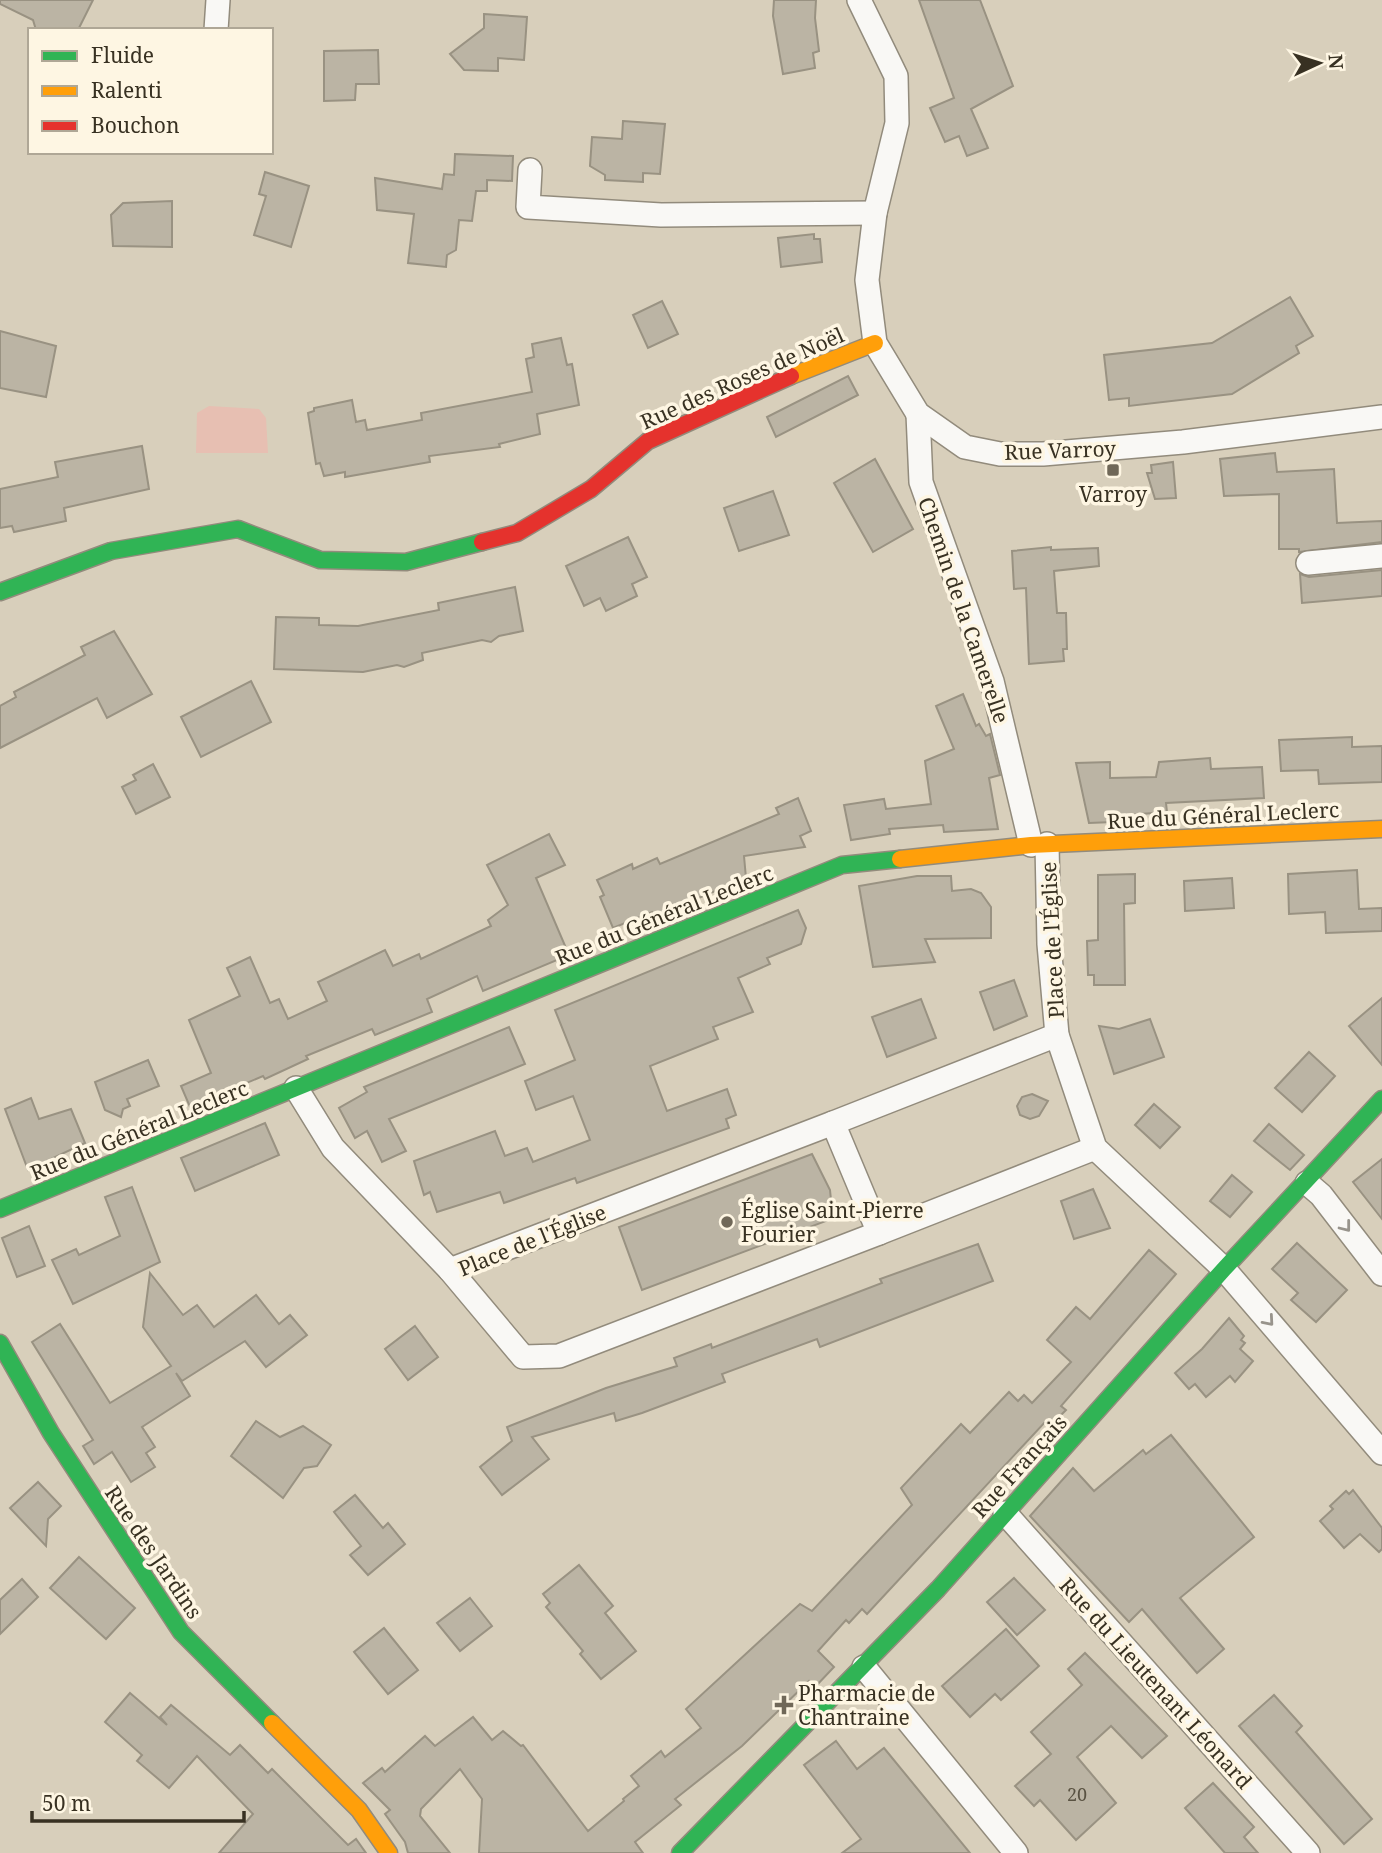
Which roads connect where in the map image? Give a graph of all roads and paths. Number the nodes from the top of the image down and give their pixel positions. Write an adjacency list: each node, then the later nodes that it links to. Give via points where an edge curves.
1 (218, 0): 3 (street)
2 (859, 0): 5 (street, Rue Varroy, via 896,76 897,123)
3 (216, 28)
4 (530, 170): 5 (street, via 528,206 662,215)
5 (875, 213): 6 (street, Rue Varroy, via 867,281)
6 (875, 343): 7 (street, Rue Varroy); 11 (street, Rue des Roses de Noël, via 648,441 591,489 517,533 406,562 320,560 238,529 111,551)
7 (918, 414): 8 (street, Rue Varroy, via 965,447 1000,454 1183,442); 13 (street, Chemin de la Camerelle, via 921,482 992,681)
8 (1382, 417)
9 (1382, 556): 10 (street)
10 (1308, 563)
11 (0, 592)
12 (1382, 829): 13 (street, Rue du Général Leclerc)
13 (1039, 844): 14 (street, Place de l'Église); 15 (street, Rue du Général Leclerc, via 842,864)
14 (1057, 1035): 17 (street, Place de l'Église); 18 (street, Place de l'Église)
15 (296, 1088): 20 (street, Rue du Général Leclerc); 23 (street, via 333,1148)
16 (1382, 1099): 19 (street, Rue Français)
17 (834, 1123): 21 (street); 23 (street, Place de l'Église)
18 (1095, 1147): 21 (street, Place de l'Église); 22 (street, Place de l'Église)
19 (1307, 1183): 22 (street, Rue Français); 24 (street, one-way to 24)
20 (0, 1209)
21 (879, 1233): 23 (street, Place de l'Église, via 559,1356 523,1357)
22 (1224, 1269): 26 (street, Place de l'Église, one-way to 26); 27 (street, Rue Français)
23 (450, 1270)
24 (1382, 1273)
25 (0, 1343): 29 (street, Rue des Jardins, via 51,1433 181,1632 359,1810)
26 (1382, 1453)
27 (1005, 1513): 28 (street, Rue Français); 32 (street, Rue du Lieutenant Léonard)
28 (864, 1667): 30 (street, Rue Français); 31 (street)
29 (389, 1853)
30 (680, 1853)
31 (1016, 1853)
32 (1308, 1853)

